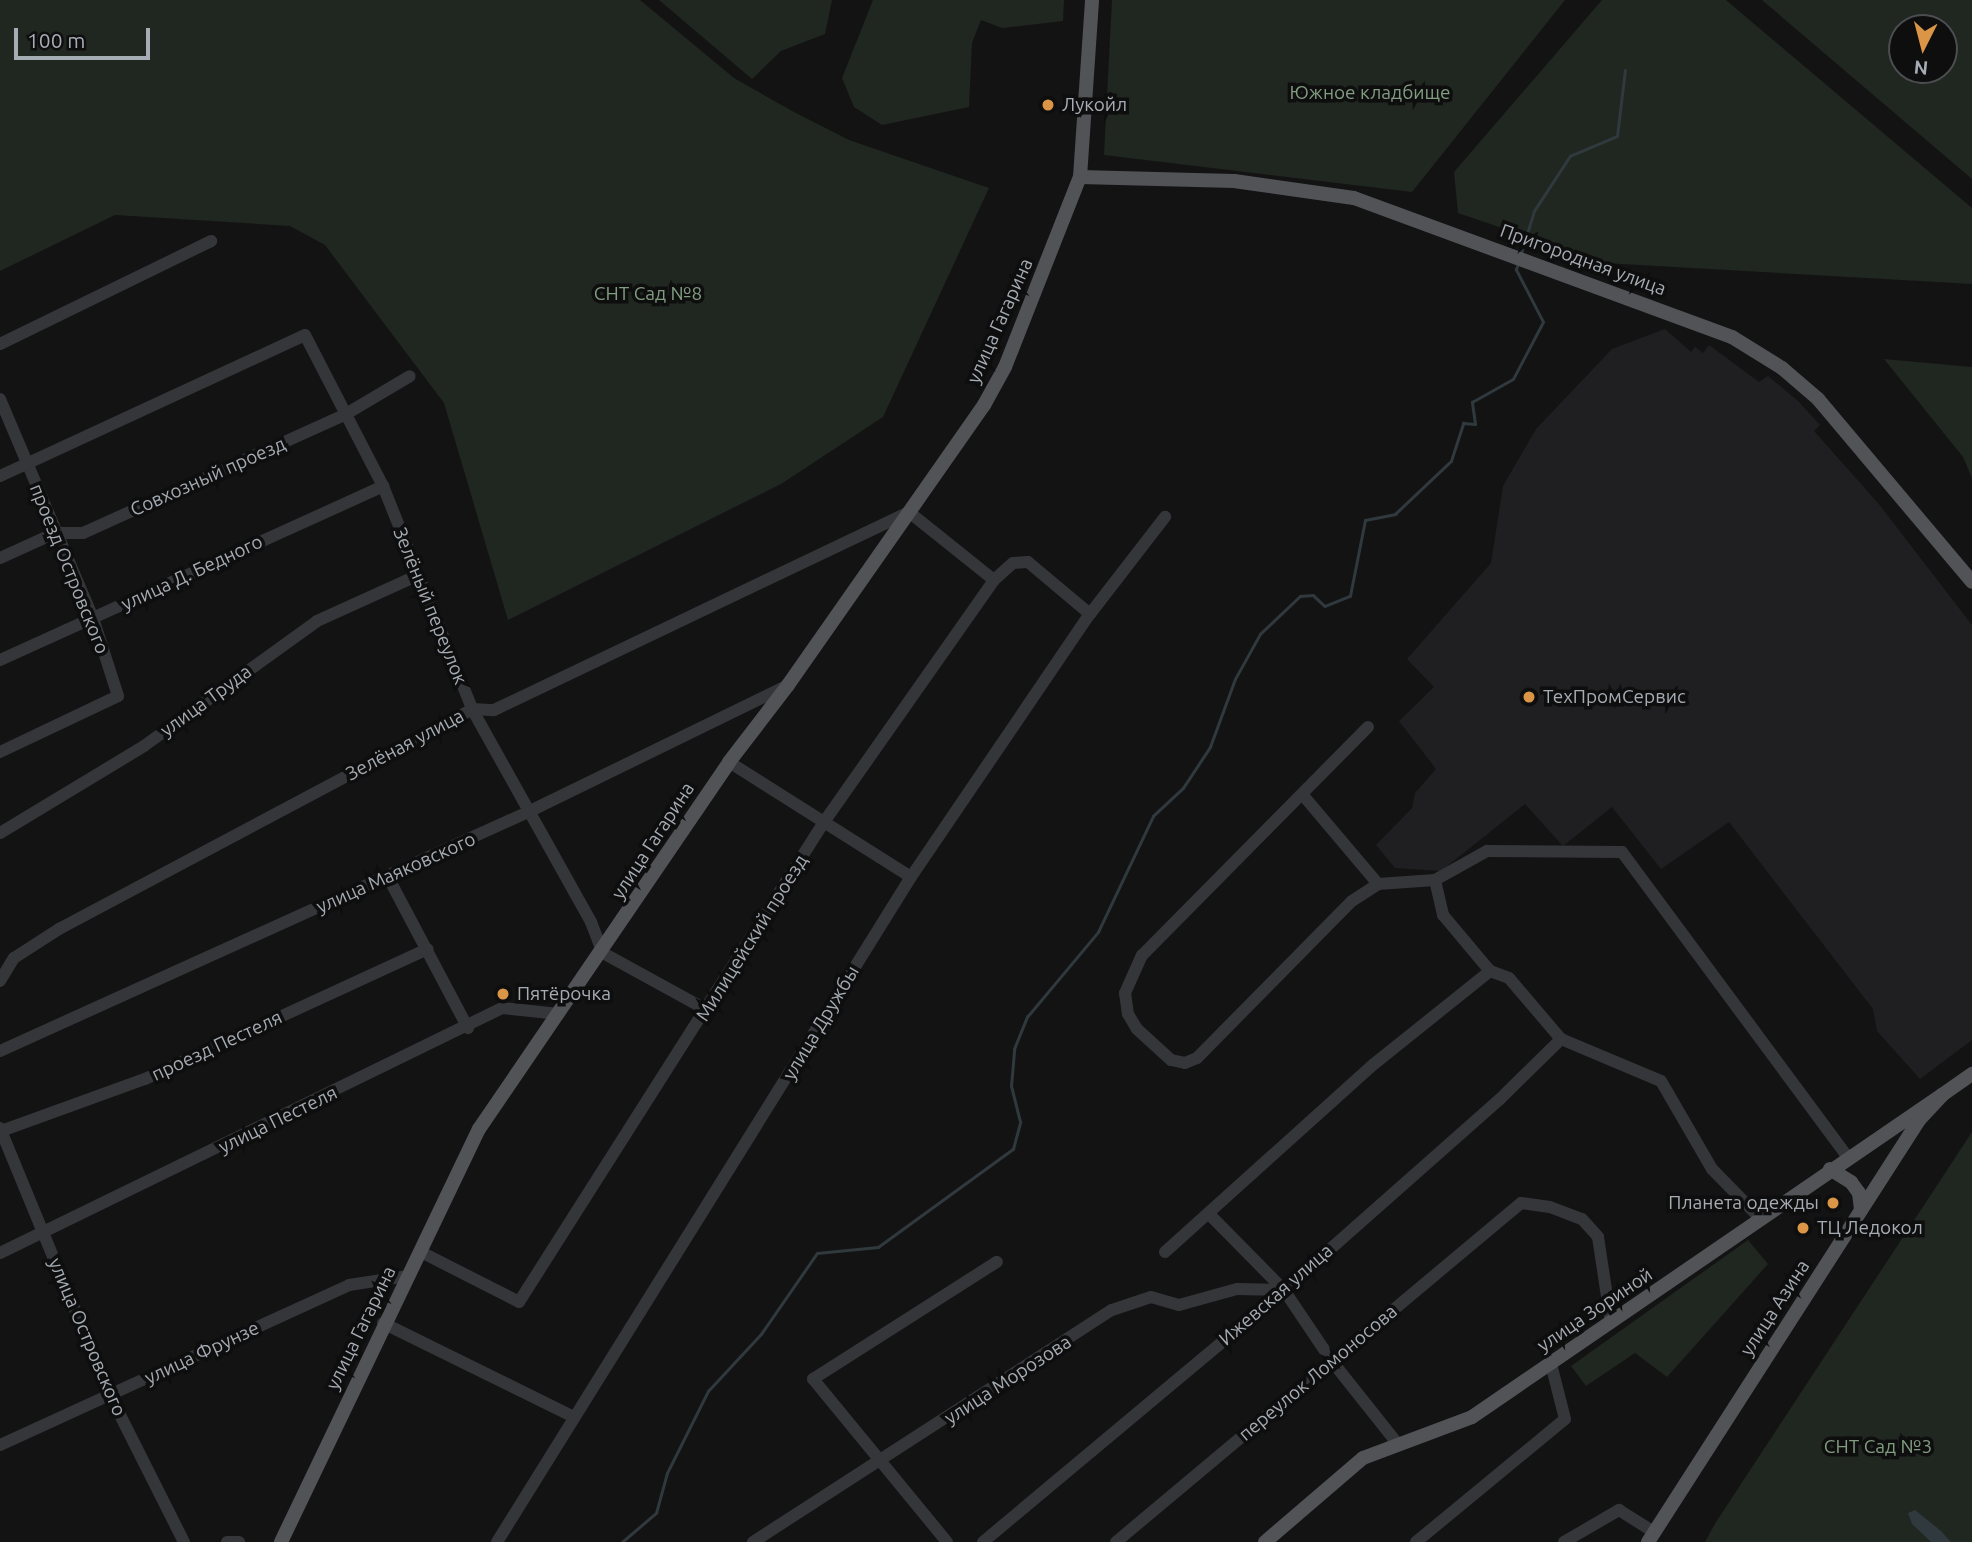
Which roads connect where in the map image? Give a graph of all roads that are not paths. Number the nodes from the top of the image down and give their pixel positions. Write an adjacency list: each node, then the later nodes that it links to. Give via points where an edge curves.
1 (1092, 0): 2 (main road, улица Гагарина)
2 (1080, 177): 11 (main road, улица Гагарина, via 1005,367); 17 (main road, Пригородная улица, via 1234,181 1354,198 1732,337 1782,368 1818,399)
3 (211, 242): 4 (street)
4 (0, 344)
5 (410, 376): 7 (street, Совхозный проезд)
6 (0, 399): 8 (street, проезд Островского)
7 (346, 414): 8 (street, Зелёный переулок, via 305,335); 10 (street, Зелёный переулок); 13 (street, Совхозный проезд, via 83,533)
8 (26, 463): 9 (street); 13 (street, проезд Островского)
9 (0, 475)
10 (383, 485): 15 (street, Зелёный переулок); 19 (street, улица Д. Бедного)
11 (909, 512): 16 (street); 21 (main road, улица Гагарина); 22 (street, Зелёная улица, via 494,710)
12 (1165, 517): 18 (street, улица Дружбы)
13 (55, 533): 14 (street, Совхозный проезд); 19 (street, проезд Островского)
14 (0, 558)
15 (416, 576): 22 (street, Зелёный переулок); 29 (street, улица Труда, via 317,621 144,746)
16 (994, 580): 18 (street, via 1013,563 1028,562); 28 (street, Милицейский проезд)
17 (1972, 583)
18 (1090, 614): 31 (street, улица Дружбы)
19 (93, 618): 20 (street, улица Д. Бедного); 24 (street, проезд Островского, via 118,696)
20 (0, 660)
21 (788, 685): 25 (main road, улица Гагарина); 27 (street, улица Маяковского)
22 (472, 709): 27 (street, Зелёный переулок); 37 (street, Зелёная улица, via 59,929 14,958)
23 (1368, 727): 26 (street)
24 (0, 752)
25 (729, 762): 28 (street); 35 (main road, улица Гагарина)
26 (1302, 794): 33 (street); 33 (street, via 1142,955 1125,993 1136,1029 1171,1060 1185,1063 1197,1058 1352,901)
27 (526, 813): 30 (street, улица Маяковского); 35 (street, Зелёный переулок, via 591,922)
28 (824, 822): 31 (street); 38 (street, Милицейский проезд)
29 (0, 833)
30 (388, 877): 34 (street); 42 (street, улица Маяковского)
31 (911, 877): 63 (street, улица Дружбы)
32 (1435, 880): 33 (street); 36 (street, via 1443,915); 46 (street, via 1487,851 1622,852)
33 (1378, 884)
34 (428, 948): 40 (street); 45 (street, проезд Пестеля, via 145,1079)
35 (603, 953): 38 (street); 39 (main road, улица Гагарина)
36 (1490, 971): 41 (street, via 1509,978); 49 (street, via 1374,1064)
37 (0, 981)
38 (707, 1010): 52 (street, Милицейский проезд, via 519,1302)
39 (559, 1014): 40 (street, улица Пестеля, via 502,1008); 52 (main road, улица Гагарина, via 479,1129)
40 (468, 1028): 51 (street, улица Пестеля)
41 (1561, 1039): 50 (street, via 1661,1081 1712,1169); 57 (street, Ижевская улица, via 1500,1099)
42 (0, 1051)
43 (1972, 1074): 44 (main road, улица Азина)
44 (1942, 1095): 46 (main road, улица Зориной); 48 (main road, улица Азина, via 1919,1120)
45 (1, 1129): 51 (street, улица Островского)
46 (1848, 1157): 47 (main road, улица Зориной)
47 (1830, 1169): 48 (main road, via 1851,1182 1859,1193); 50 (main road, улица Зориной)
48 (1861, 1210): 67 (main road, улица Азина)
49 (1209, 1214): 53 (street); 57 (street)
50 (1762, 1220): 59 (main road, улица Зориной)
51 (44, 1233): 54 (street, улица Пестеля); 62 (street, улица Островского)
52 (421, 1252): 56 (main road, улица Гагарина)
53 (1165, 1252)
54 (0, 1253)
55 (997, 1262): 66 (street, via 813,1378)
56 (408, 1276): 58 (main road, улица Гагарина); 62 (street, улица Фрунзе, via 349,1286)
57 (1284, 1290): 60 (street); 66 (street, улица Морозова, via 1237,1289 1179,1305 1150,1297 1112,1310); 75 (street, Ижевская улица)
58 (383, 1323): 63 (street); 71 (main road, улица Гагарина)
59 (1611, 1323): 60 (street, переулок Ломоносова, via 1598,1237 1582,1219 1521,1203); 61 (main road, улица Зориной)
60 (1331, 1360): 64 (street); 76 (street, переулок Ломоносова)
61 (1551, 1364): 64 (main road, улица Зориной, via 1472,1417 1432,1435); 78 (street, via 1565,1419)
62 (110, 1395): 65 (street, улица Фрунзе); 68 (street, улица Островского)
63 (574, 1417): 72 (street, улица Дружбы)
64 (1397, 1443): 77 (main road, улица Зориной, via 1363,1458)
65 (0, 1446)
66 (881, 1464): 73 (street, улица Морозова); 74 (street)
67 (1651, 1537): 79 (street, via 1619,1510)
68 (184, 1542)
69 (227, 1542): 70 (street)
70 (239, 1542)
71 (281, 1542)
72 (496, 1542)
73 (753, 1542)
74 (947, 1542)
75 (983, 1542)
76 (1116, 1542)
77 (1265, 1542)
78 (1416, 1542)
79 (1564, 1542)

